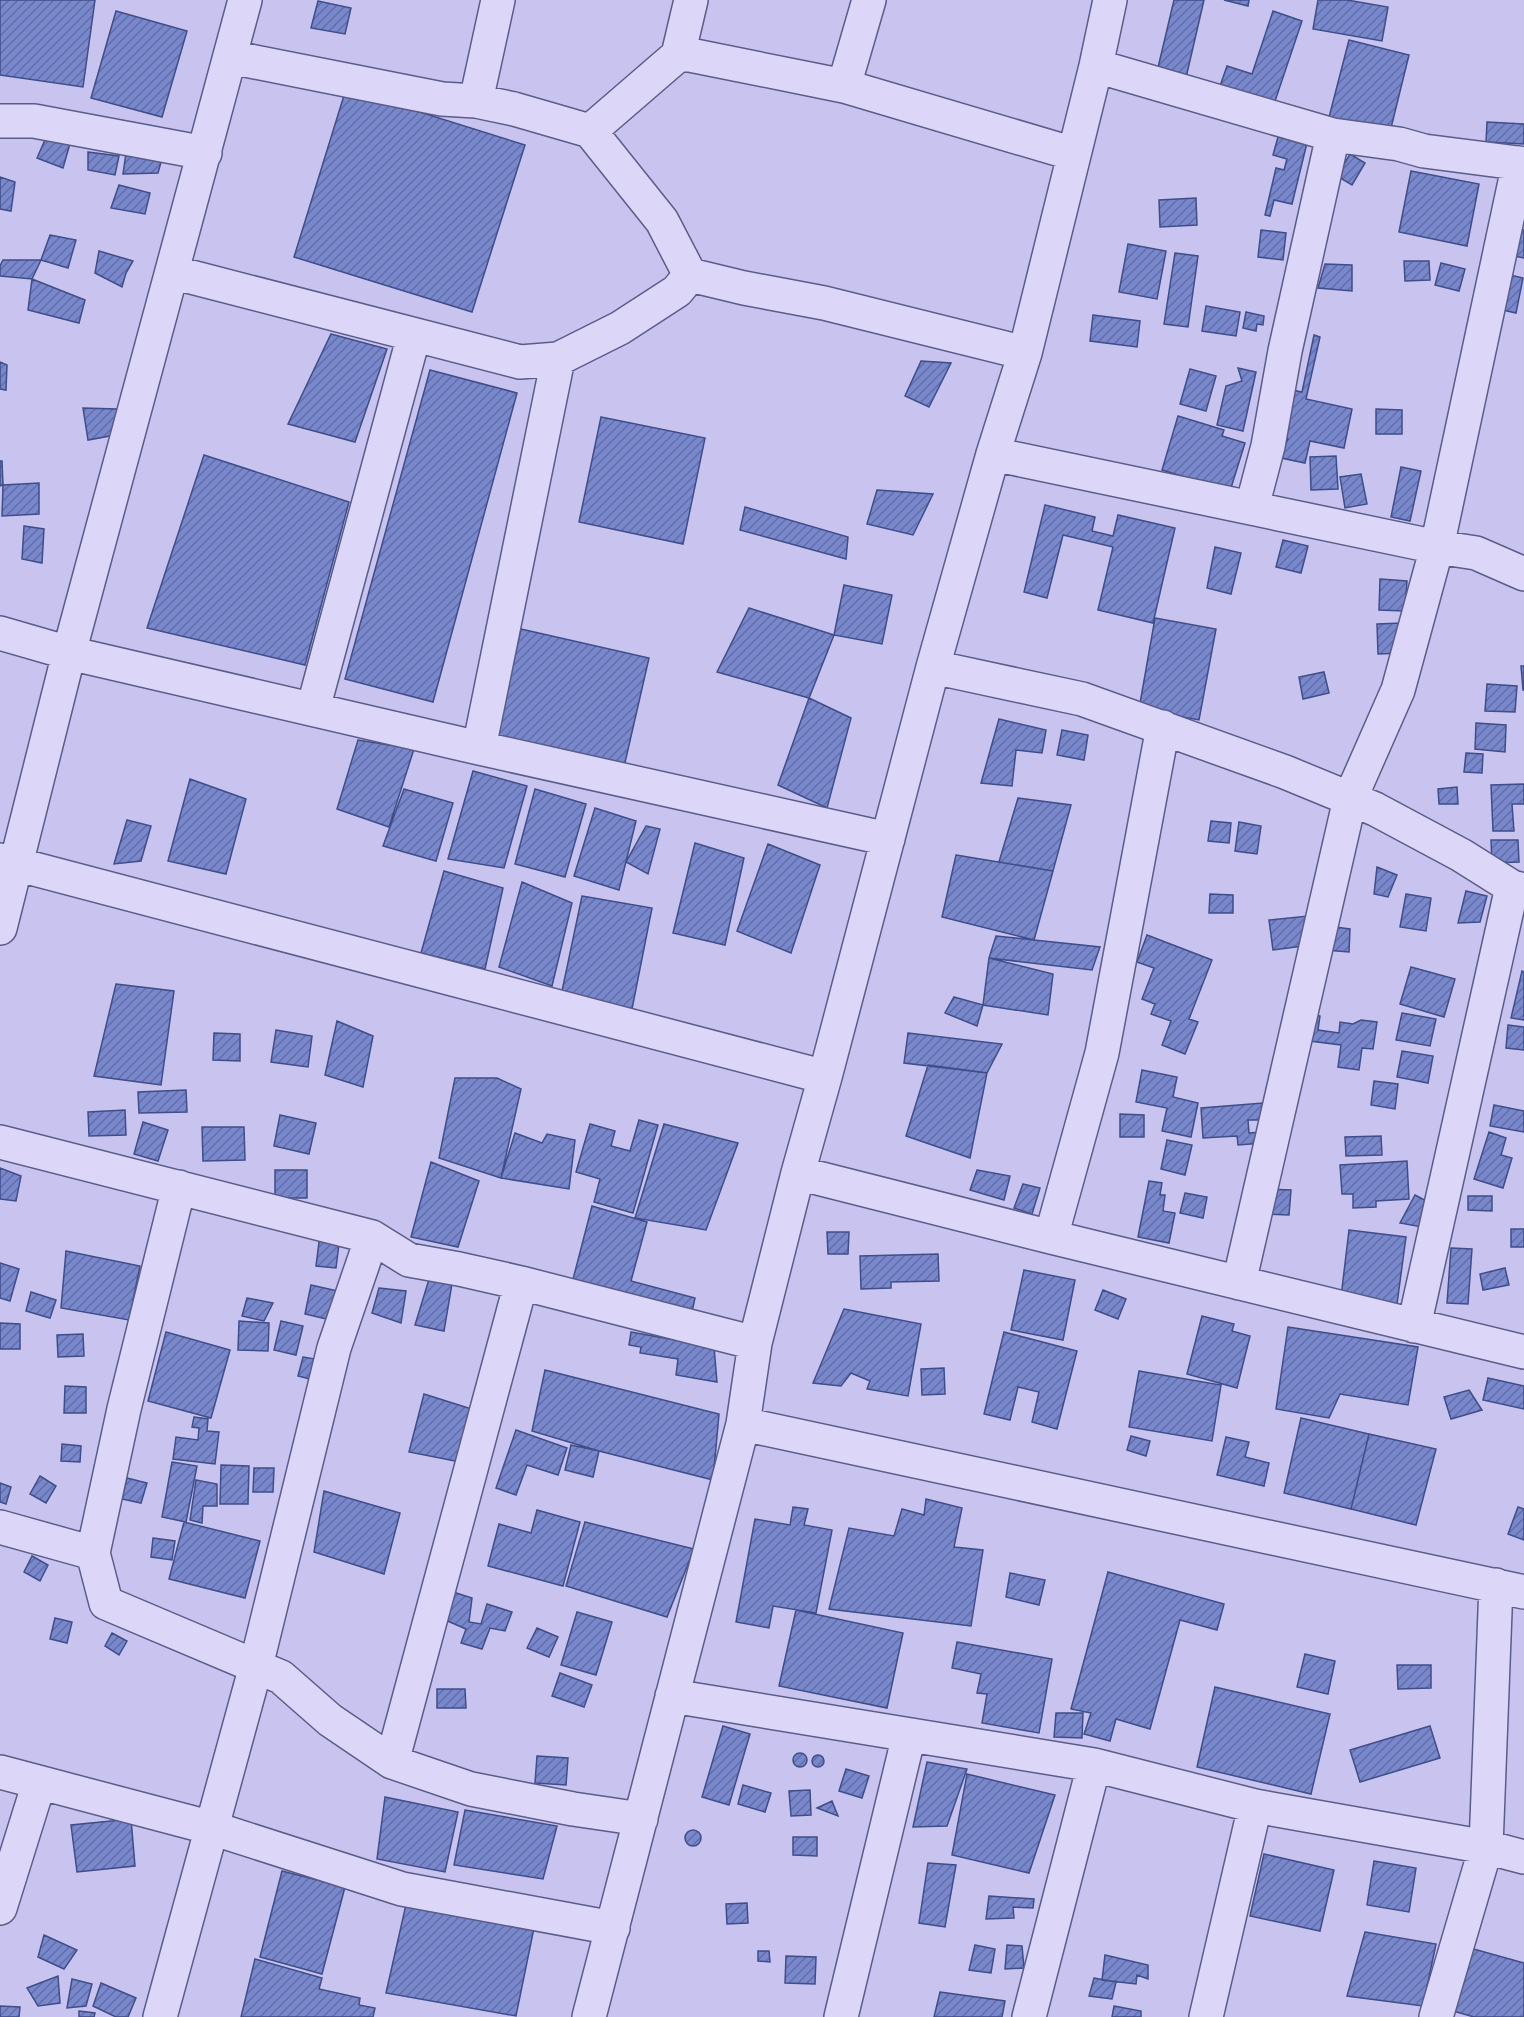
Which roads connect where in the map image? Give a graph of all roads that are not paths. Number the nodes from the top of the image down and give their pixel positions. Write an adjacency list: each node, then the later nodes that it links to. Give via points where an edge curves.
1 (245, 0): 7 (street)
2 (498, 0): 10 (street)
3 (691, 0): 6 (street)
4 (869, 0): 9 (street)
5 (1110, 0): 8 (street)
6 (678, 55): 9 (street); 12 (street)
7 (230, 57): 10 (street, via 442,99); 14 (street)
8 (1096, 66): 13 (street); 15 (street)
9 (844, 86): 15 (street)
10 (476, 101): 12 (street)
11 (0, 121): 14 (street, via 34,121)
12 (590, 131): 18 (street, via 662,220)
13 (1333, 135): 16 (street); 23 (street)
14 (205, 153): 17 (street)
15 (1074, 154): 20 (street)
16 (1521, 164): 24 (street)
17 (172, 272): 19 (street); 27 (street)
18 (690, 275): 20 (street, via 824,303); 21 (street, via 677,291 655,307)
19 (414, 335): 21 (street, via 520,362); 29 (street)
20 (1025, 353): 22 (street)
21 (558, 358): 31 (street)
22 (993, 454): 23 (street); 28 (street)
23 (1252, 507): 24 (street)
24 (1437, 547): 25 (street, via 1476,553); 32 (street, via 1398,690)
25 (1524, 574)
26 (0, 633): 27 (street)
27 (69, 653): 29 (street); 34 (street)
28 (933, 667): 30 (street, via 1082,699); 33 (street)
29 (313, 709): 31 (street)
30 (1163, 727): 32 (street); 42 (street, via 1102,1053)
31 (479, 748): 33 (street)
32 (1350, 799): 35 (street); 43 (street)
33 (888, 839): 37 (street)
34 (8, 862): 36 (street); 37 (street)
35 (1518, 888): 45 (street)
36 (0, 928)
37 (825, 1077): 39 (street)
38 (0, 1142): 40 (street)
39 (798, 1173): 42 (street); 46 (street)
40 (179, 1186): 41 (street); 50 (street)
41 (372, 1237): 44 (street, via 409,1260); 52 (street, via 334,1348)
42 (1052, 1237): 43 (street)
43 (1239, 1282): 45 (street)
44 (521, 1283): 46 (street); 55 (street)
45 (1414, 1326): 47 (street)
46 (755, 1343): 48 (street)
47 (1524, 1352)
48 (743, 1424): 51 (street); 53 (street)
49 (0, 1527): 50 (street)
50 (93, 1553): 52 (street, via 106,1603)
51 (1510, 1589): 62 (street)
52 (256, 1666): 55 (street, via 281,1677 330,1720); 61 (street)
53 (672, 1696): 54 (street); 60 (street)
54 (909, 1735): 56 (street); 68 (street)
55 (392, 1762): 60 (street, via 471,1789)
56 (1094, 1766): 59 (street); 69 (street)
57 (0, 1772): 58 (street)
58 (39, 1783): 61 (street); 64 (street)
59 (1255, 1806): 62 (street); 70 (street)
60 (641, 1819): 65 (street)
61 (212, 1828): 65 (street, via 402,1889); 66 (street)
62 (1486, 1848): 63 (street); 71 (street)
63 (1524, 1857)
64 (0, 1908)
65 (614, 1928): 67 (street)
66 (160, 2017)
67 (589, 2017)
68 (841, 2017)
69 (1029, 2017)
70 (1206, 2017)
71 (1436, 2017)

